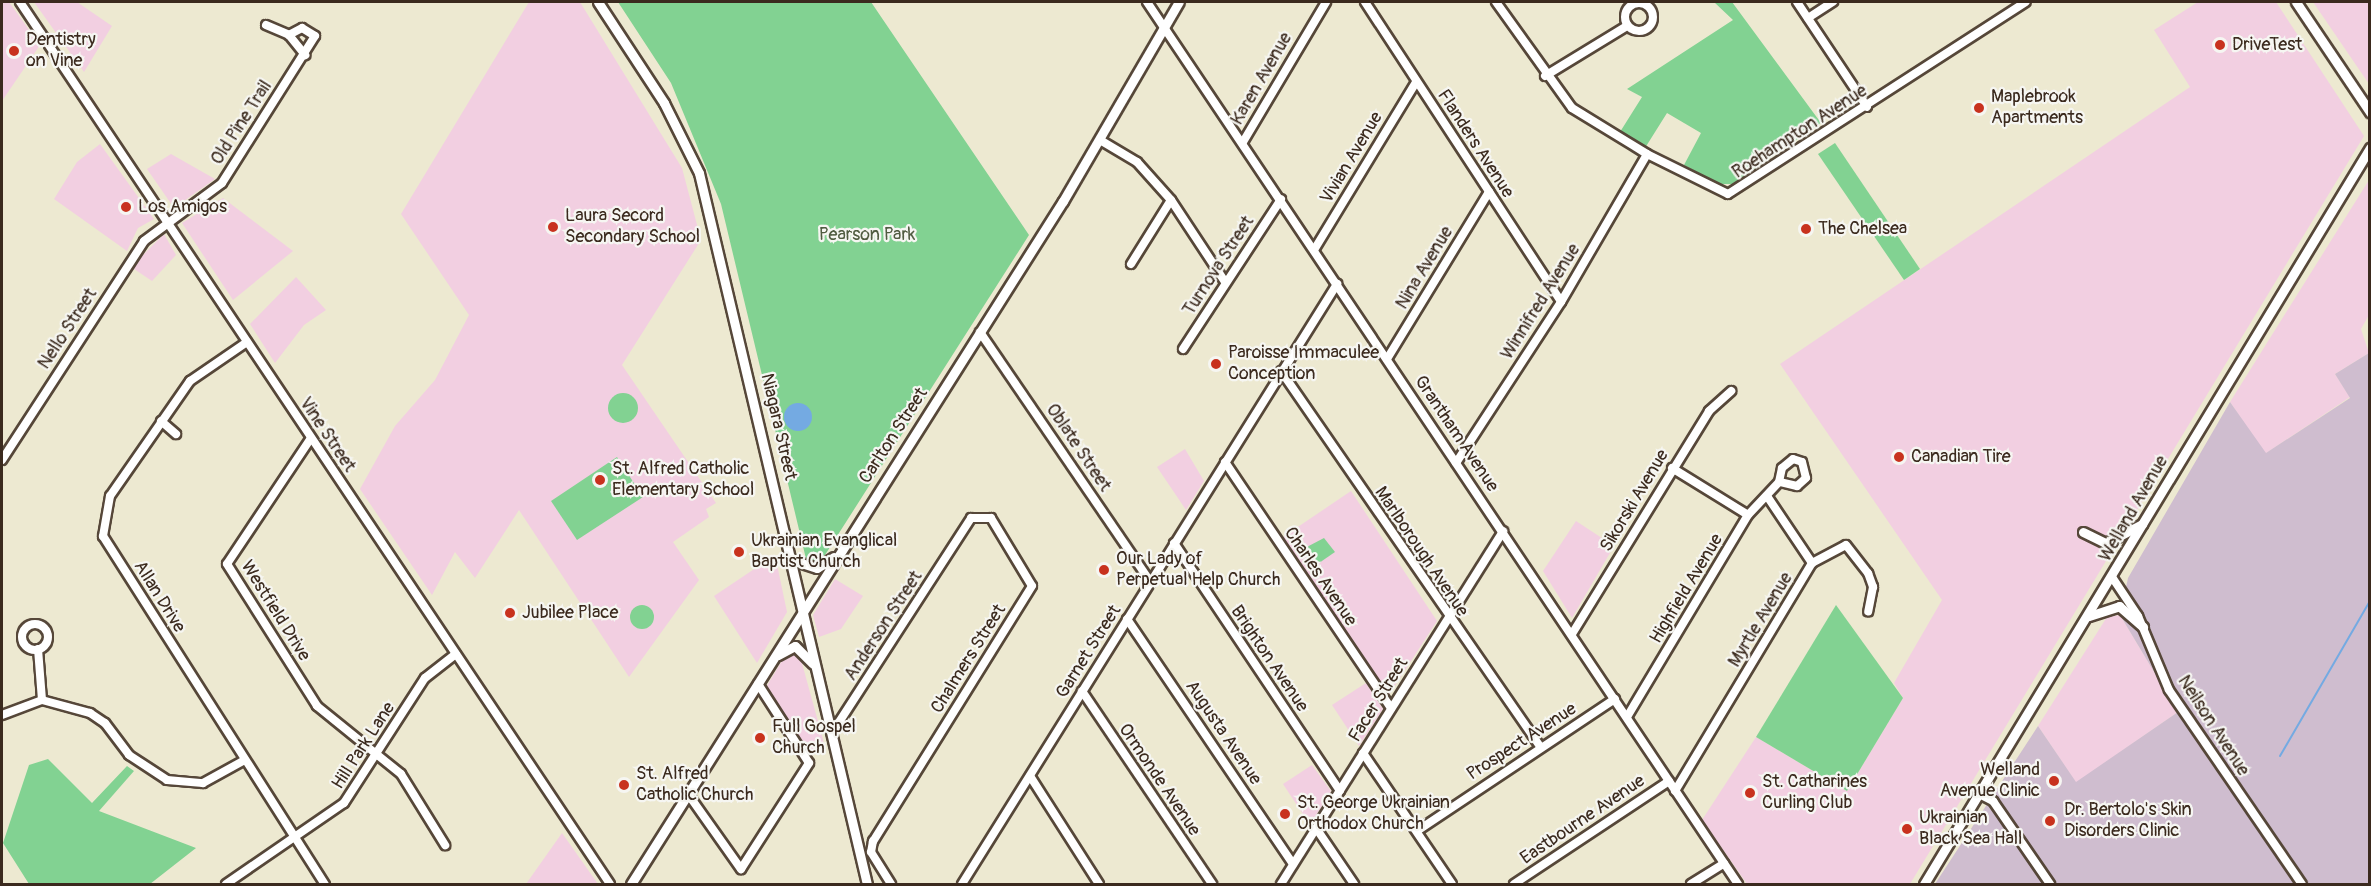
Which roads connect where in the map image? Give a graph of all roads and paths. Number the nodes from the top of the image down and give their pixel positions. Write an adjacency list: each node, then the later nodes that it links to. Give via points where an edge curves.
1 (20, 2): 33 (street, Vine Street)
2 (598, 2): 61 (main road, Niagara Street, via 664,102 699,173)
3 (1147, 2): 15 (street, Grantham Avenue)
4 (1179, 2): 15 (main road, Carlton Street)
5 (1326, 2): 25 (street, Karen Avenue)
6 (1365, 2): 19 (street, Flanders Avenue)
7 (1496, 2): 18 (street, Roehampton Avenue)
8 (1797, 2): 12 (street)
9 (1833, 2): 12 (street)
10 (2026, 2): 22 (street, Roehampton Avenue)
11 (2296, 2): 20 (main road)
12 (1808, 18): 22 (street)
13 (266, 25): 16 (street, Old Pine Trail)
14 (1627, 26): 18 (street)
15 (1164, 28): 24 (main road, Carlton Street); 25 (street, Grantham Avenue)
16 (289, 35): 17 (street, Old Pine Trail); 17 (street, Old Pine Trail, via 302,28 315,36)
17 (305, 55): 33 (street, Old Pine Trail, via 222,183)
18 (1545, 76): 27 (street, Roehampton Avenue, via 1572,108)
19 (1416, 82): 30 (street, Flanders Avenue); 34 (street, Vivian Avenue)
20 (2356, 91): 21 (main road); 23 (main road)
21 (2370, 99)
22 (1868, 107): 27 (street, Roehampton Avenue, via 1728,194)
23 (2370, 112)
24 (1100, 140): 32 (street, via 1137,162); 39 (main road, Carlton Street)
25 (1243, 142): 31 (street, Grantham Avenue)
26 (2370, 148): 29 (main road, Welland Avenue)
27 (1647, 154): 38 (street, Winnifred Avenue)
28 (2370, 160): 29 (main road)
29 (2357, 169): 55 (main road, Welland Avenue)
30 (1489, 192): 38 (street, Flanders Avenue); 42 (street, Nina Avenue)
31 (1281, 199): 34 (street, Grantham Avenue); 36 (street, Turnova Street)
32 (1171, 200): 35 (street); 36 (street)
33 (166, 220): 40 (street, Vine Street); 48 (street, Nello Street, via 131,258)
34 (1314, 250): 37 (street, Grantham Avenue)
35 (1131, 264)
36 (1225, 282): 41 (street, Turnova Street)
37 (1337, 284): 42 (street, Grantham Avenue); 43 (street, Garnet Street)
38 (1561, 302): 50 (street, Winnifred Avenue)
39 (980, 332): 60 (main road, Carlton Street); 64 (street, Oblate Street)
40 (247, 342): 45 (street, Allan Drive, via 190,381); 47 (street, Vine Street)
41 (1183, 349)
42 (1387, 359): 50 (street, Grantham Avenue)
43 (1281, 371): 49 (street, Garnet Street); 68 (street, Marlborough Avenue)
44 (1731, 391): 51 (street, Sikorski Avenue, via 1709,411)
45 (161, 421): 46 (street); 87 (street, Allan Drive, via 110,496 103,536)
46 (176, 434)
47 (311, 438): 73 (street, Vine Street); 86 (street, Westfield Drive, via 227,564 317,706)
48 (2, 460)
49 (1225, 462): 59 (street, Garnet Street); 80 (street, Charles Avenue)
50 (1456, 463): 56 (street, Grantham Avenue)
51 (1672, 468): 54 (street); 71 (street, Sikorski Avenue)
52 (1779, 482): 53 (street, Highfield Avenue)
53 (1767, 496): 54 (street, Highfield Avenue); 62 (street)
54 (1748, 515): 82 (street, Highfield Avenue)
55 (2144, 523): 57 (main road, via 2106,543); 63 (main road, Welland Avenue)
56 (1503, 531): 68 (street, Facer Street); 71 (street, Grantham Avenue)
57 (2083, 532)
58 (960, 535): 83 (street, Anderson Street); 106 (street, Chalmers Street, via 971,518 984,514 991,518 1032,586 871,852)
59 (1174, 543): 64 (street, Garnet Street); 90 (street, Brighton Avenue)
60 (836, 555): 61 (main road, via 818,568); 65 (main road, Carlton Street)
61 (792, 560): 65 (main road, Niagara Street)
62 (1812, 564): 66 (street, Myrtle Avenue, via 1846,545 1868,573 1873,587); 91 (street, Myrtle Avenue)
63 (2112, 577): 67 (main road, Welland Avenue); 70 (street, Neilson Avenue)
64 (1150, 581): 69 (street, Garnet Street)
65 (804, 611): 74 (main road, Carlton Street); 75 (main road, Niagara Street)
66 (1868, 612)
67 (2089, 616): 70 (main road, via 2119,606); 93 (main road, Welland Avenue)
68 (1448, 617): 80 (street, Facer Street); 84 (street, Marlborough Avenue)
69 (1127, 619): 77 (street, Garnet Street); 99 (street, Augusta Avenue)
70 (2143, 627): 117 (street, Neilson Avenue, via 2169,690)
71 (1572, 634): 78 (street, Grantham Avenue)
72 (38, 650): 79 (street)
73 (456, 654): 86 (street, Hill Park Lane, via 425,678); 103 (street, Vine Street)
74 (776, 656): 75 (main road, via 795,646); 76 (main road, Carlton Street)
75 (818, 670): 83 (main road, Niagara Street)
76 (758, 684): 92 (main road, Carlton Street); 92 (street, via 808,763 741,869)
77 (1082, 692): 88 (street, Garnet Street); 108 (street, Ormonde Avenue)
78 (1615, 699): 82 (street, Grantham Avenue); 84 (street, Prospect Avenue)
79 (42, 700): 81 (street); 87 (street, via 105,723 129,755 167,780 203,783)
80 (1391, 708): 85 (street, Facer Street)
81 (2, 715)
82 (1627, 717): 89 (street, Grantham Avenue)
83 (832, 733): 105 (main road, Niagara Street)
84 (1540, 746): 95 (street, Prospect Avenue)
85 (1364, 753): 90 (street, Facer Street); 95 (street)
86 (379, 754): 96 (street, Hill Park Lane, via 344,803); 97 (street, via 402,774)
87 (243, 761): 96 (street, Allan Drive)
88 (1029, 776): 100 (street); 107 (street, Garnet Street)
89 (1669, 781): 91 (street, Grantham Avenue); 112 (street, Eastbourne Avenue)
90 (1340, 791): 94 (street, Facer Street)
91 (1675, 791): 98 (street, Grantham Avenue)
92 (688, 794): 104 (main road, Carlton Street)
93 (1979, 794): 115 (main road, Welland Avenue); 116 (street, via 1993,801)
94 (1316, 828): 99 (street, Facer Street); 110 (street)
95 (1417, 831): 111 (street)
96 (294, 837): 101 (street, Hill Park Lane); 102 (street, Allan Drive)
97 (444, 845)
98 (1724, 863): 113 (street); 114 (street, Grantham Avenue)
99 (1293, 864): 109 (street, Facer Street)
100 (1099, 884)
101 (226, 885)
102 (325, 885)
103 (610, 885)
104 (631, 885)
105 (867, 885)
106 (891, 885)
107 (962, 885)
108 (1212, 885)
109 (1281, 885)
110 (1353, 885)
111 (1452, 885)
112 (1514, 885)
113 (1691, 885)
114 (1738, 885)
115 (1924, 885)
116 (2050, 885)
117 (2302, 885)

